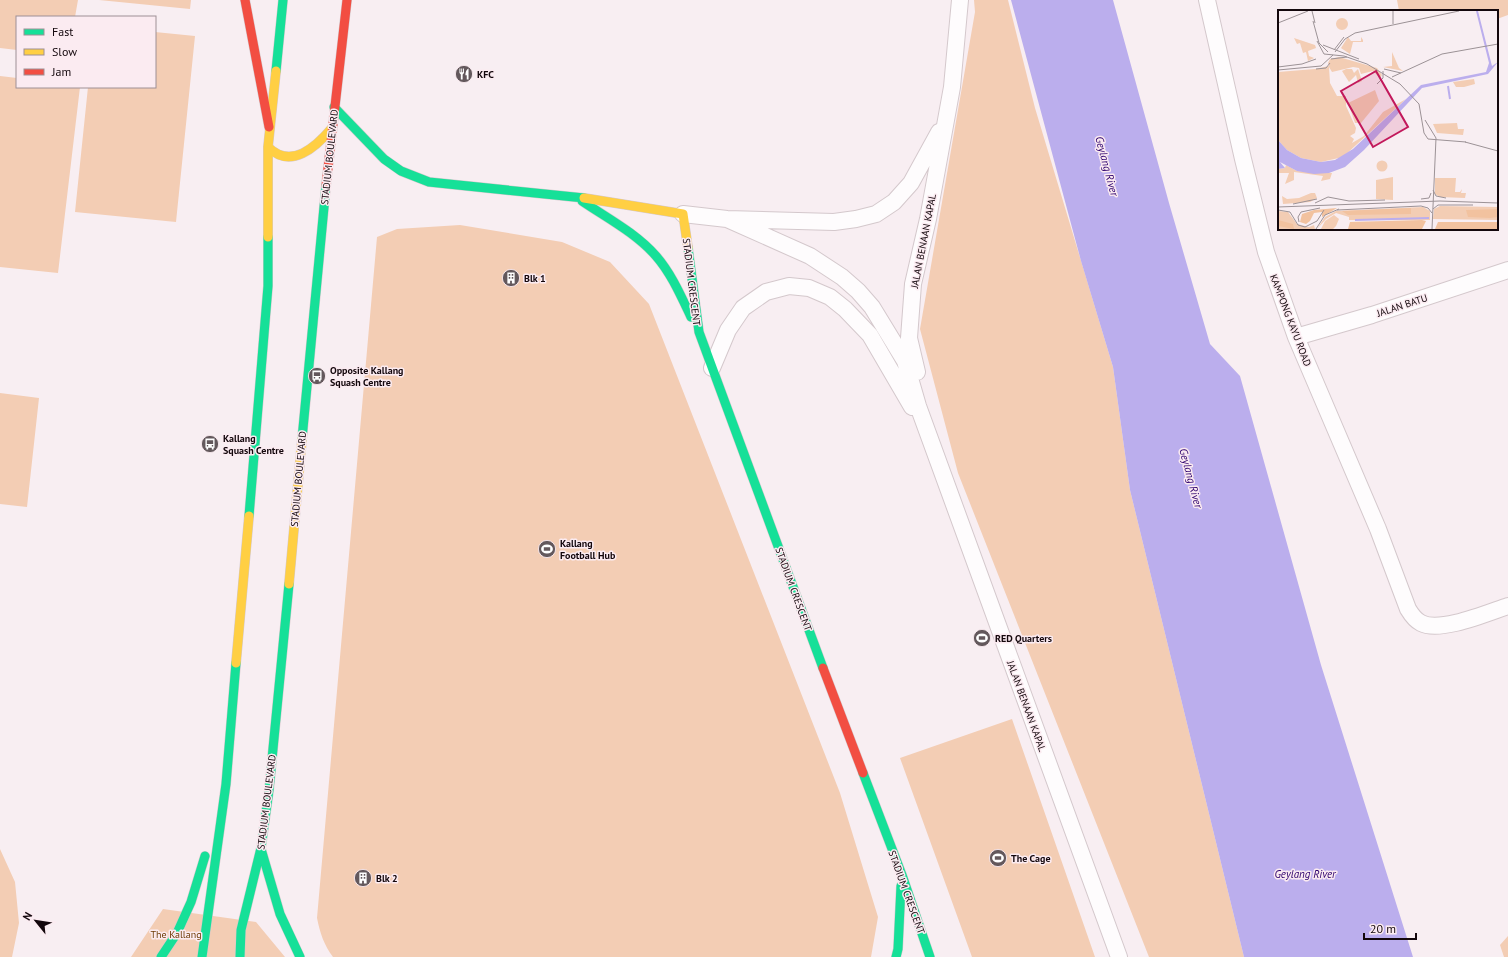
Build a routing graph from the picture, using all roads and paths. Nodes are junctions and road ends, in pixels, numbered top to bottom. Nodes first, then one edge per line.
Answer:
1 (245, 0) edge
2 (283, 0) edge
3 (347, 0) edge
4 (960, 0) edge
5 (1207, 0) edge
6 (291, 7) dead end
7 (280, 26) junction
8 (334, 107) junction
9 (946, 121) junction
10 (269, 127) junction
11 (332, 128) junction
12 (268, 147) junction
13 (576, 197) junction
14 (683, 214) junction
15 (727, 219) junction
16 (1508, 270) edge
17 (698, 332) junction
18 (1296, 338) junction
19 (712, 368) junction
20 (928, 433) junction
21 (1508, 606) edge
22 (226, 784) junction
23 (261, 848) junction
24 (902, 875) junction
25 (161, 957) edge
26 (202, 957) edge
27 (240, 957) edge
28 (300, 957) edge
29 (896, 957) edge
30 (930, 957) edge
31 (1119, 957) edge

1 - 10 street
2 - 7 street
3 - 8 street, STADIUM BOULEVARD
4 - 9 street, JALAN BENAAN KAPAL
5 - 18 street, KAMPONG KAYU ROAD
6 - 7 street
7 - 10 street
8 - 11 street, STADIUM BOULEVARD
8 - 13 street
9 - 15 street, JALAN BENAAN KAPAL
9 - 20 street, JALAN BENAAN KAPAL
10 - 12 street
11 - 12 street
11 - 23 street, STADIUM BOULEVARD
12 - 22 street
13 - 14 street, JALAN BENAAN KAPAL
13 - 17 street
14 - 15 street, JALAN BENAAN KAPAL
14 - 17 street, STADIUM CRESCENT
15 - 20 street, JALAN BENAAN KAPAL
16 - 18 street, JALAN BATU
17 - 19 street, STADIUM CRESCENT
18 - 21 street, KAMPONG KAYU ROAD
19 - 20 street
19 - 24 street, STADIUM CRESCENT
20 - 31 street, JALAN BENAAN KAPAL
22 - 25 street
22 - 26 street
23 - 27 street, STADIUM BOULEVARD
23 - 28 street
24 - 29 street
24 - 30 street, STADIUM CRESCENT

